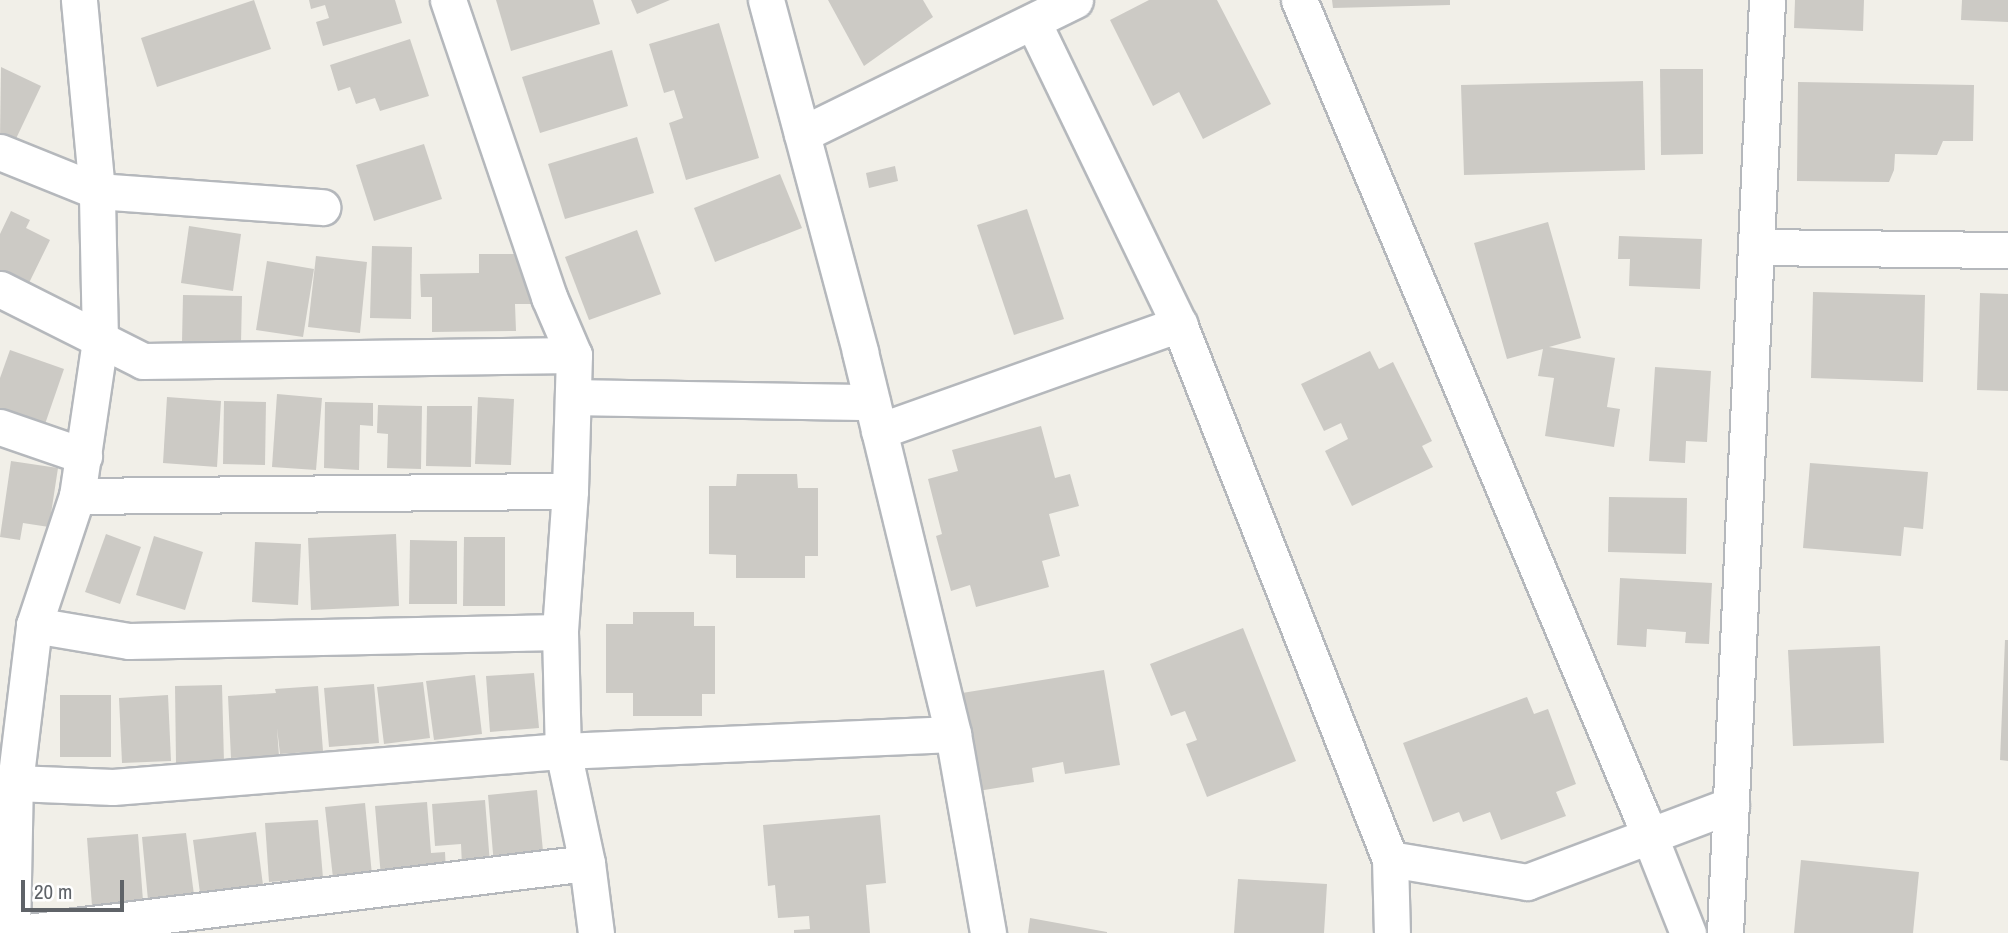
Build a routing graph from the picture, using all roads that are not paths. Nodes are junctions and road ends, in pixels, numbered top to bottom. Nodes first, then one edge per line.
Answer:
1 (79, 0) edge
2 (448, 0) edge
3 (766, 0) edge
4 (1075, 0) edge
5 (1299, 0) edge
6 (1766, 0) edge
7 (1033, 22) junction
8 (802, 134) junction
9 (0, 152) edge
10 (97, 191) junction
11 (323, 207) dead end
12 (1757, 247) junction
13 (2008, 250) edge
14 (0, 289) edge
15 (1179, 324) junction
16 (100, 340) junction
17 (575, 355) junction
18 (573, 397) junction
19 (876, 417) junction
20 (0, 427) edge
21 (84, 456) junction
22 (570, 491) junction
23 (77, 496) junction
24 (34, 625) junction
25 (560, 632) junction
26 (953, 734) junction
27 (563, 751) junction
28 (15, 783) junction
29 (1731, 806) junction
30 (1649, 836) junction
31 (1390, 859) junction
32 (587, 863) junction
33 (12, 933) edge
34 (19, 933) edge
35 (596, 933) edge
36 (988, 933) edge
37 (1392, 933) edge
38 (1688, 933) edge
39 (1725, 933) edge

1 - 10 street
2 - 17 street
3 - 8 street
4 - 7 street
5 - 30 street
6 - 12 street
7 - 8 street
7 - 15 street
8 - 19 street
9 - 10 street
10 - 11 street
10 - 16 street
12 - 13 street
12 - 29 street
14 - 16 street
15 - 19 street
15 - 31 street
16 - 17 street
16 - 21 street
17 - 18 street
18 - 19 street
18 - 22 street
19 - 26 street
20 - 21 street
21 - 23 street
22 - 23 street
22 - 25 street
23 - 24 street
24 - 25 street
24 - 28 street
25 - 27 street
26 - 27 street
26 - 36 street
27 - 28 street
27 - 32 street
28 - 33 street
29 - 30 street
29 - 39 street
30 - 31 street
30 - 38 street
31 - 37 street
32 - 34 street
32 - 35 street

